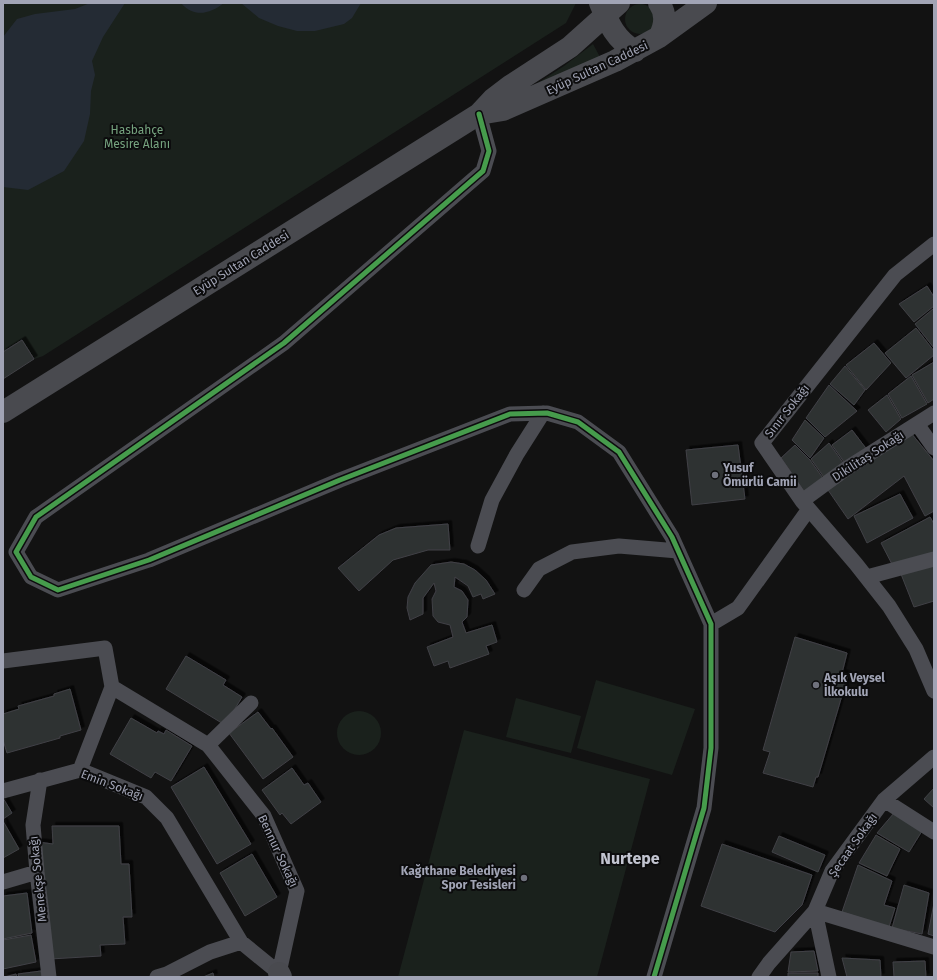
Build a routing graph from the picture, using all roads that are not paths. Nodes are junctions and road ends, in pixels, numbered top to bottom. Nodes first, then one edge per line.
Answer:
1 (659, 3) edge
2 (706, 3) edge
3 (608, 7) edge
4 (659, 37) junction
5 (635, 51) junction
6 (479, 114) junction
7 (934, 244) edge
8 (3, 412) edge
9 (934, 412) edge
10 (543, 413) junction
11 (917, 424) junction
12 (934, 448) edge
13 (806, 505) junction
14 (478, 546) dead end
15 (678, 551) junction
16 (934, 559) edge
17 (867, 577) junction
18 (524, 590) dead end
19 (711, 624) junction
20 (3, 661) edge
21 (112, 688) junction
22 (934, 691) edge
23 (251, 703) dead end
24 (208, 745) junction
25 (934, 757) edge
26 (80, 770) junction
27 (40, 780) junction
28 (3, 791) edge
29 (884, 800) junction
30 (934, 832) edge
31 (37, 872) junction
32 (3, 882) edge
33 (815, 911) junction
34 (241, 942) junction
35 (934, 947) edge
36 (280, 975) edge
37 (164, 976) edge
38 (50, 977) edge
39 (654, 977) edge
40 (759, 977) edge
41 (829, 977) edge

1 - 4 main road
2 - 4 main road, Eyüp Sultan Caddesi
3 - 5 main road
3 - 6 main road, Eyüp Sultan Caddesi
4 - 5 main road, Eyüp Sultan Caddesi
5 - 6 main road, Eyüp Sultan Caddesi
6 - 8 main road, Eyüp Sultan Caddesi
6 - 10 street
7 - 13 street, Sınır Sokağı
9 - 11 street, Dikilitaş Sokağı
10 - 14 street
10 - 15 street
11 - 12 street
11 - 13 street, Dikilitaş Sokağı
13 - 17 street, Sınır Sokağı
13 - 19 street, Dikilitaş Sokağı
15 - 18 street
15 - 19 street
16 - 17 street
17 - 22 street, Sınır Sokağı
19 - 39 street
20 - 21 street
21 - 24 street, Bennur Sokağı
21 - 26 street
23 - 24 street
24 - 36 street, Bennur Sokağı
25 - 29 street, Şecaat Sokağı
26 - 27 street, Emin Sokağı
26 - 34 street, Emin Sokağı
27 - 28 street, Emin Sokağı
27 - 31 street, Menekşe Sokağı
29 - 30 street
29 - 33 street, Şecaat Sokağı
31 - 32 street
31 - 38 street, Menekşe Sokağı
33 - 35 street
33 - 40 street, Şecaat Sokağı
33 - 41 street
34 - 36 street, Emin Sokağı
34 - 37 street

